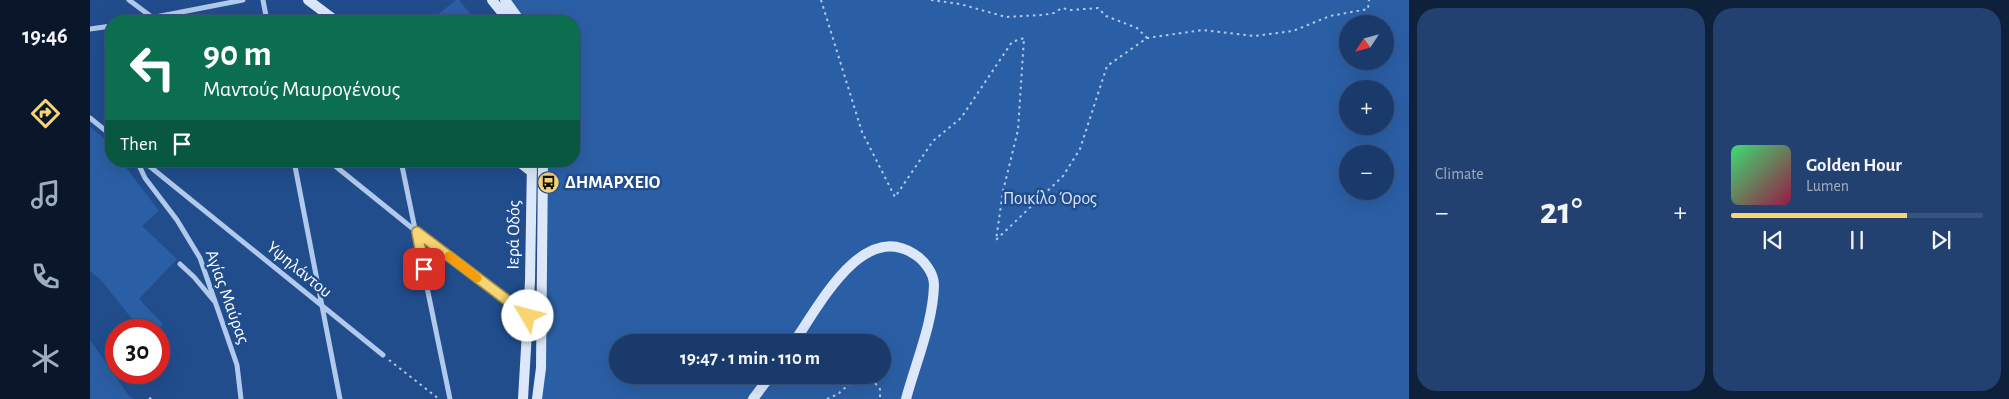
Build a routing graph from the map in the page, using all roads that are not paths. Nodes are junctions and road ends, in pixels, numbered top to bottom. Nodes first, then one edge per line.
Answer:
1 (129, 0) edge
2 (242, 0) edge
3 (263, 0) edge
4 (308, 0) edge
5 (492, 0) edge
6 (505, 0) edge
7 (148, 15) edge
8 (177, 15) edge
9 (266, 15) edge
10 (328, 15) edge
11 (504, 15) edge
12 (516, 15) edge
13 (105, 27) edge
14 (90, 29) edge
15 (90, 118) edge
16 (105, 130) edge
17 (139, 167) edge
18 (150, 167) edge
19 (295, 167) edge
20 (336, 167) edge
21 (403, 167) edge
22 (532, 167) edge
23 (543, 167) edge
24 (417, 232) junction
25 (180, 264) dead end
26 (217, 304) junction
27 (322, 305) junction
28 (528, 316) junction
29 (800, 334) edge
30 (383, 355) road end
31 (764, 384) edge
32 (241, 399) edge
33 (340, 399) edge
34 (450, 399) edge
35 (523, 399) edge
36 (538, 399) edge
37 (753, 399) edge
38 (906, 399) edge

1 - 7 street
2 - 8 street
3 - 9 street
4 - 10 main road
5 - 11 main road
6 - 12 main road
13 - 14 street
15 - 16 street
17 - 26 street, Αγίας Μαύρας
18 - 27 street, Υψηλάντου
19 - 27 street
20 - 24 street
21 - 24 street
22 - 28 main road, Ιερά Οδός
23 - 36 main road, Ιερά Οδός
24 - 28 street
24 - 34 street
25 - 26 street
26 - 32 street, Αγίας Μαύρας
27 - 30 street, Υψηλάντου
27 - 33 street
28 - 35 main road, Ιερά Οδός
29 - 38 main road
31 - 37 main road

